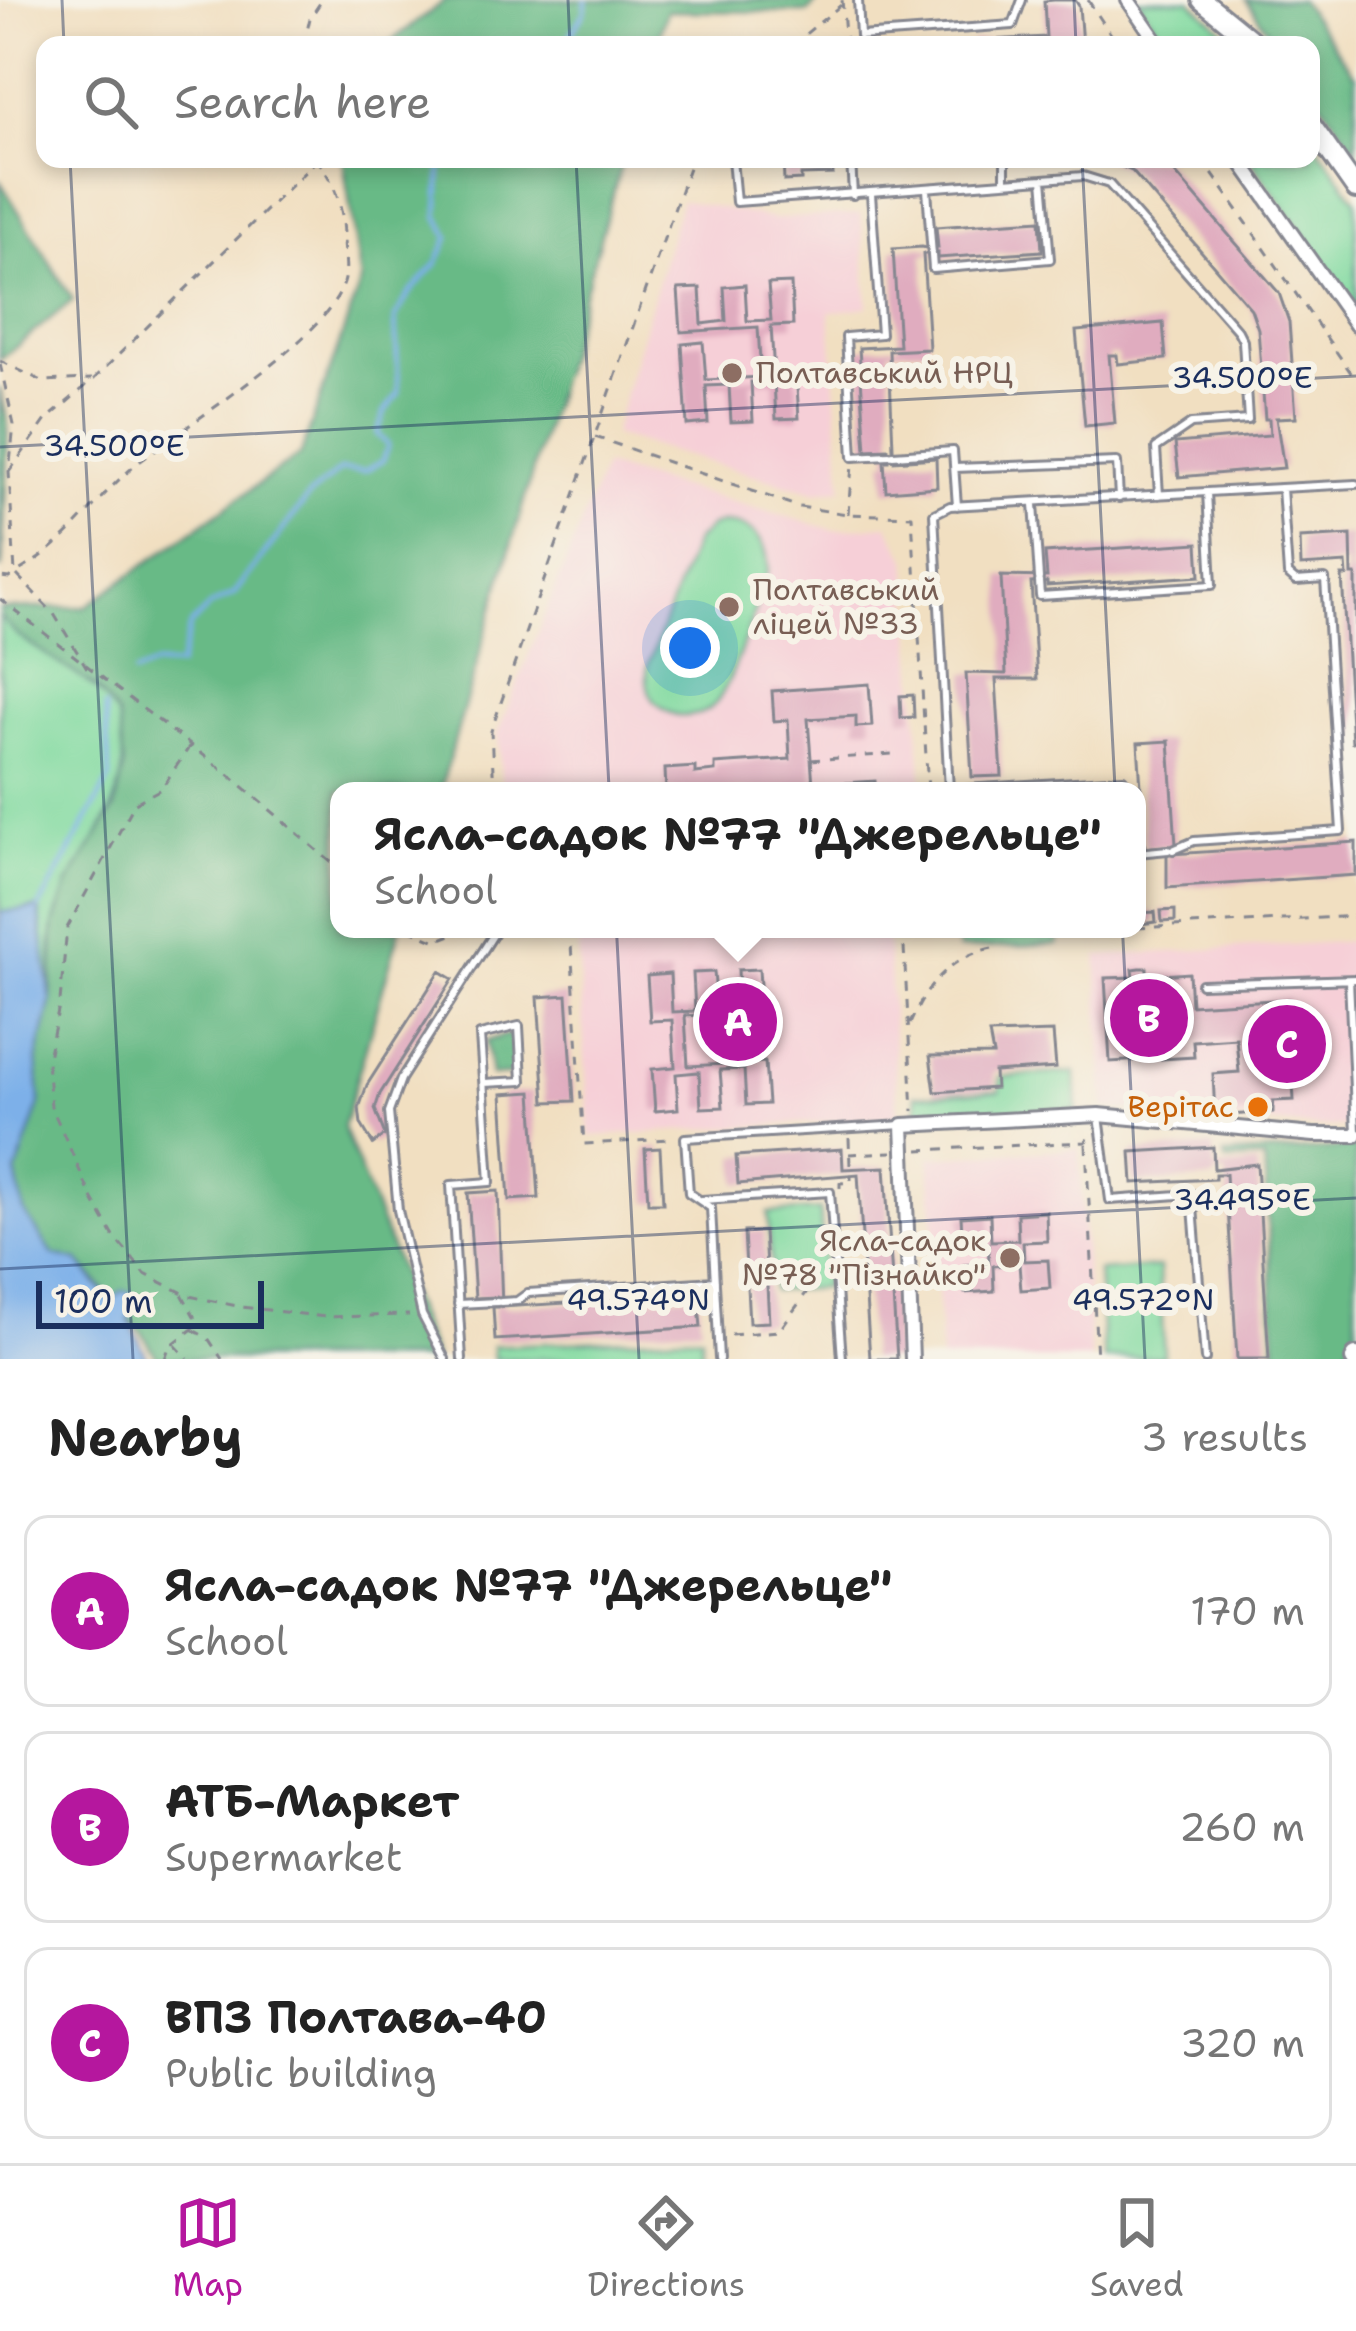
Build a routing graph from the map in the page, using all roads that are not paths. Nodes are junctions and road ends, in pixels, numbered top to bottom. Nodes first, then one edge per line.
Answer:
1 (857, 0) edge
2 (1022, 0) edge
3 (1128, 0) edge
4 (1202, 0) edge
5 (1221, 0) edge
6 (1154, 36) edge
7 (1245, 36) edge
8 (1248, 36) edge
9 (1320, 138) edge
10 (733, 168) edge
11 (851, 168) edge
12 (1005, 168) edge
13 (1246, 168) edge
14 (1043, 178) junction
15 (1005, 182) junction
16 (1356, 189) edge
17 (927, 190) junction
18 (871, 194) junction
19 (853, 195) junction
20 (1356, 325) edge
21 (955, 468) junction
22 (1356, 484) edge
23 (1282, 488) junction
24 (1207, 492) junction
25 (1159, 495) junction
26 (1119, 498) junction
27 (1034, 504) junction
28 (957, 506) junction
29 (950, 782) edge
30 (1077, 782) edge
31 (1124, 782) edge
32 (1146, 852) edge
33 (491, 938) edge
34 (1353, 979) edge
35 (1201, 984) dead end
36 (484, 1083) junction
37 (1100, 1115) junction
38 (908, 1125) junction
39 (1356, 1135) edge
40 (699, 1200) junction
41 (715, 1281) junction
42 (458, 1304) junction
43 (445, 1359) edge
44 (462, 1359) edge
45 (719, 1359) edge
46 (842, 1359) edge
47 (912, 1359) edge
48 (1205, 1359) edge

1 - 2 lane
3 - 6 street
4 - 7 main road
5 - 8 main road
9 - 16 main road
10 - 19 lane
11 - 19 lane
12 - 15 lane
13 - 20 street
14 - 15 lane
14 - 17 lane
14 - 25 lane
15 - 17 lane
17 - 18 lane
18 - 19 lane
18 - 21 lane
21 - 26 lane
21 - 28 lane
22 - 23 lane
23 - 24 lane
23 - 32 lane
24 - 25 lane
24 - 27 lane
25 - 26 lane
26 - 27 lane
27 - 28 lane
28 - 29 lane
30 - 31 lane
33 - 43 lane
34 - 35 lane
34 - 39 lane
36 - 36 lane
36 - 42 lane
37 - 38 street
37 - 39 street
37 - 48 lane
38 - 40 lane
38 - 47 street
40 - 41 lane
40 - 46 lane
41 - 42 lane
41 - 45 lane
42 - 44 lane

